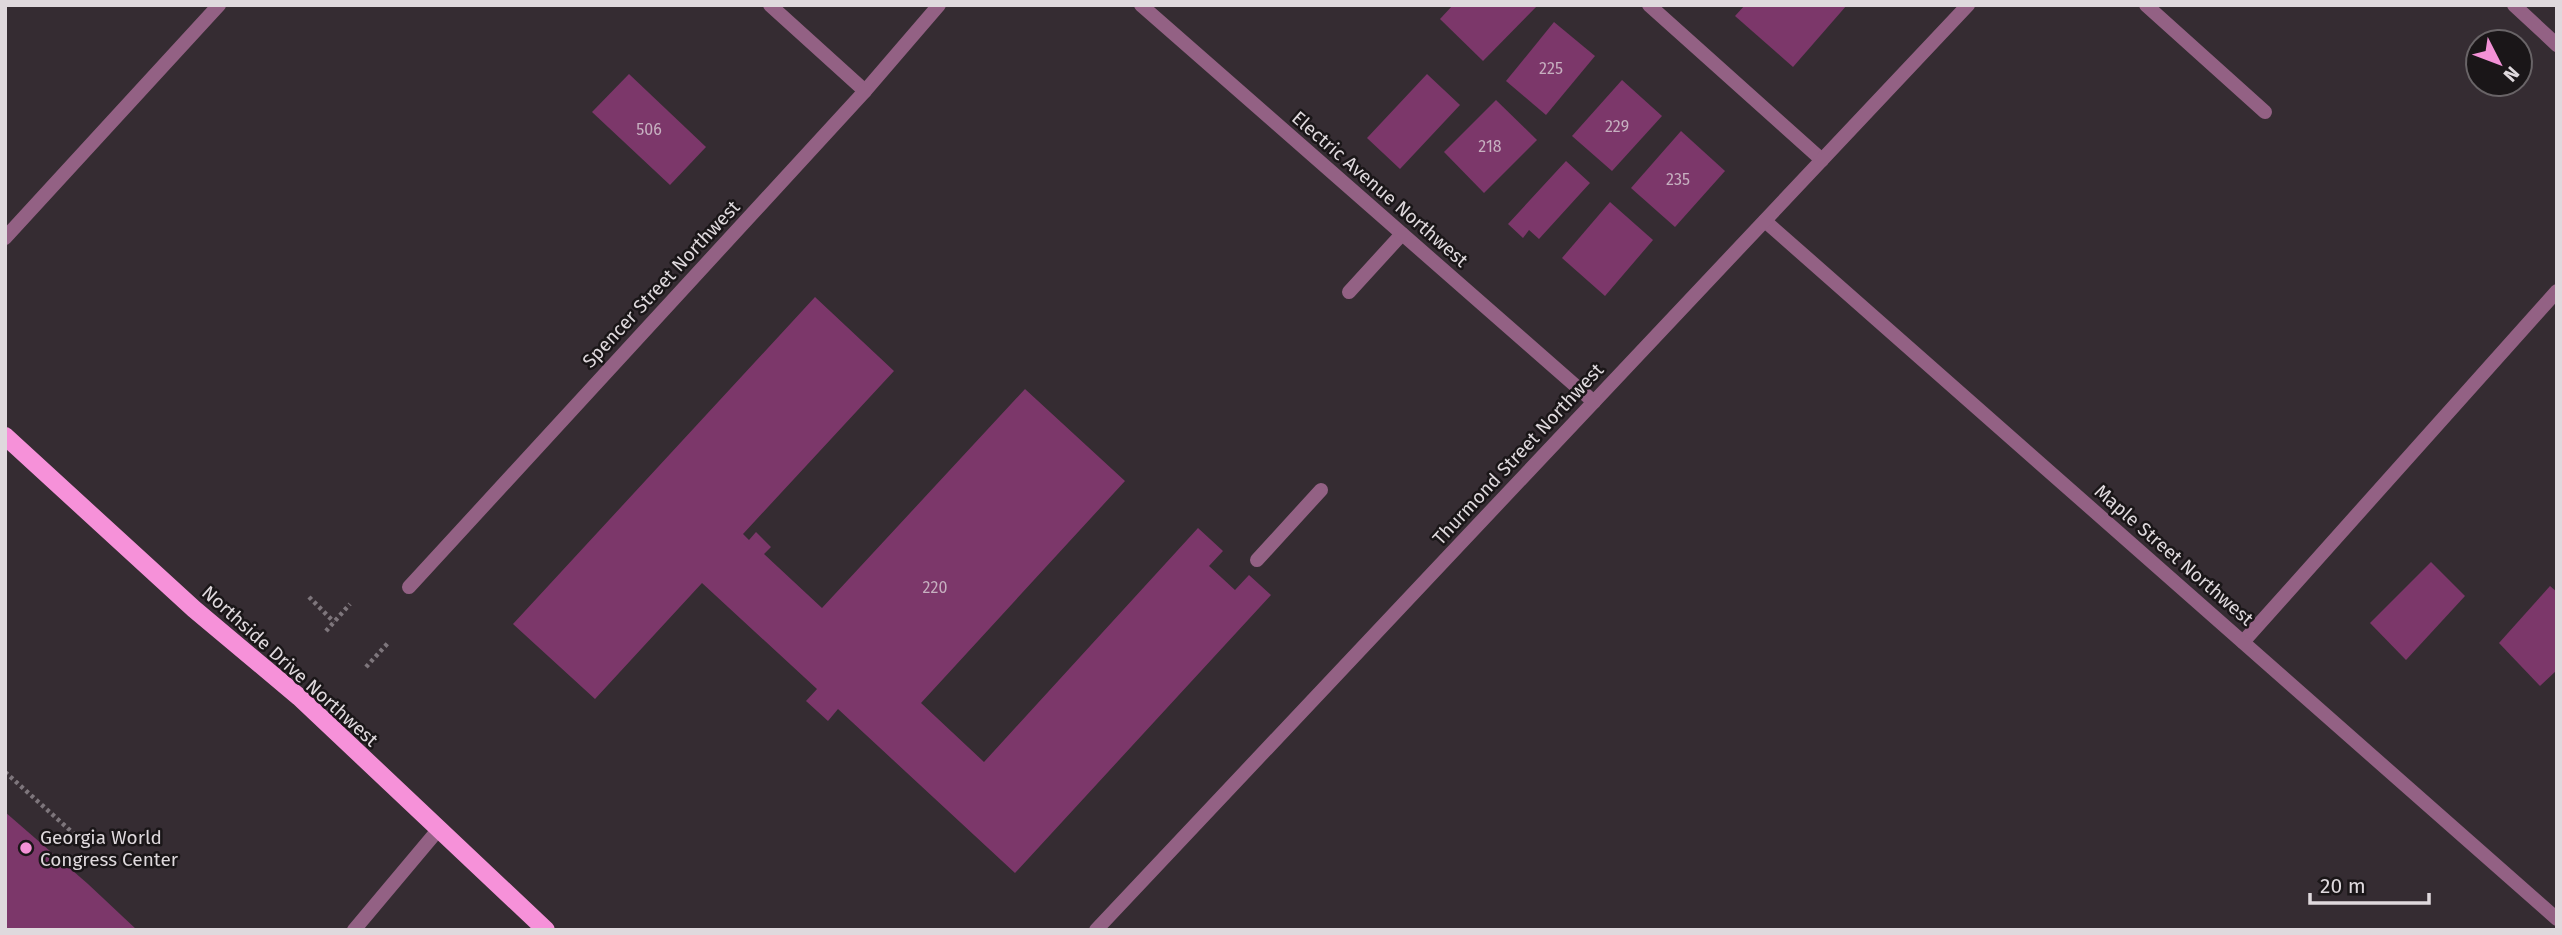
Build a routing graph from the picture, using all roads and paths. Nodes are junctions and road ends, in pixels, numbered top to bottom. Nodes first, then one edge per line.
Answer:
1 (219, 5) edge
2 (770, 5) edge
3 (939, 5) edge
4 (1141, 5) edge
5 (1649, 5) edge
6 (1968, 5) edge
7 (2146, 5) edge
8 (2514, 5) edge
9 (2557, 45) edge
10 (865, 91) junction
11 (2265, 112) dead end
12 (1822, 160) junction
13 (1765, 221) junction
14 (1402, 234) junction
15 (5, 238) edge
16 (2557, 291) edge
17 (1349, 292) dead end
18 (1594, 402) junction
19 (5, 436) edge
20 (1321, 490) dead end
21 (1256, 560) dead end
22 (409, 587) dead end
23 (309, 597) dead end
24 (350, 604) dead end
25 (334, 622) junction
26 (326, 631) dead end
27 (2243, 642) junction
28 (388, 643) dead end
29 (366, 667) dead end
30 (5, 772) edge
31 (438, 830) junction
32 (82, 841) dead end
33 (2555, 915) edge
34 (354, 930) edge
35 (545, 930) edge
36 (1096, 930) edge

1 - 15 street
2 - 10 street
3 - 10 street, Spencer Street Northwest
4 - 14 street, Electric Avenue Northwest
5 - 12 street
6 - 12 street, Thurmond Street Northwest
7 - 11 street
8 - 9 street
10 - 22 street, Spencer Street Northwest
12 - 13 street, Thurmond Street Northwest
13 - 18 street, Thurmond Street Northwest
13 - 27 street, Maple Street Northwest
14 - 17 street
14 - 18 street, Electric Avenue Northwest
16 - 27 street
18 - 36 street, Thurmond Street Northwest
19 - 31 main road, Northside Drive Northwest
20 - 21 street
23 - 25 path
24 - 25 path
25 - 26 path
27 - 33 street, Maple Street Northwest
28 - 29 path
30 - 32 path
31 - 34 street
31 - 35 main road, Northside Drive Northwest

